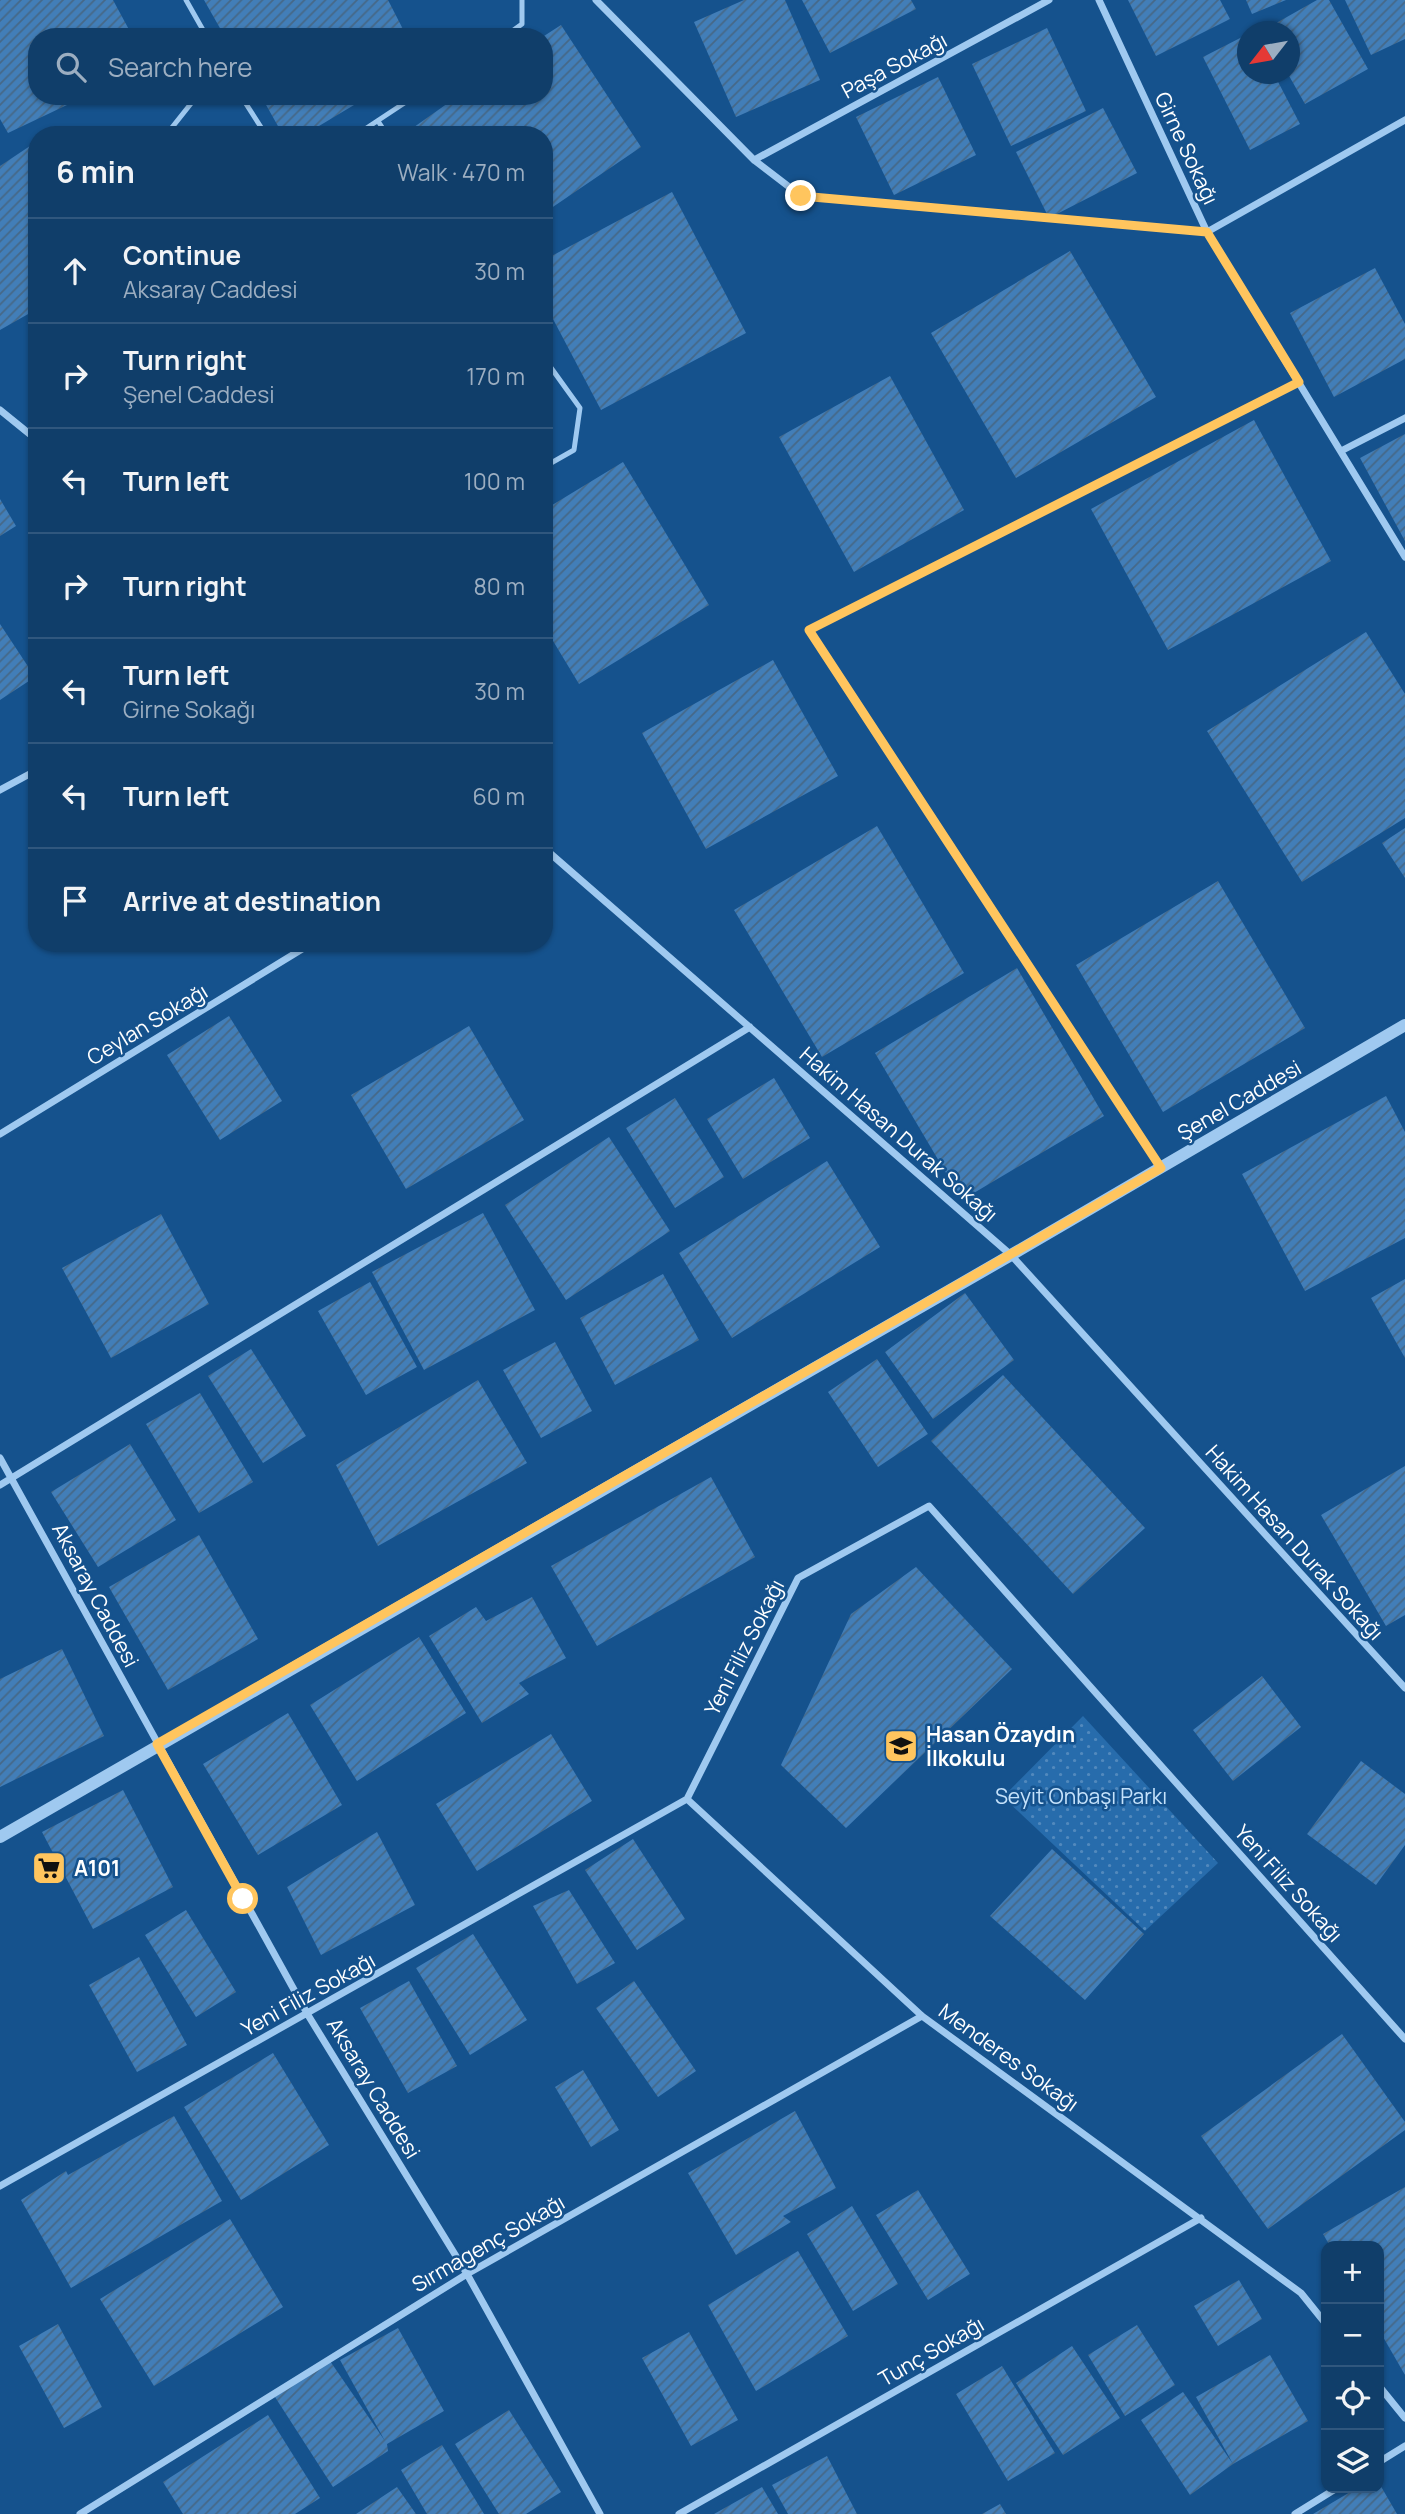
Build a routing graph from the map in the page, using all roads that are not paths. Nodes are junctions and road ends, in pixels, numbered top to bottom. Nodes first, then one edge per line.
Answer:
1 (186, 0) edge
2 (522, 0) edge
3 (596, 0) edge
4 (1049, 0) edge
5 (1099, 0) edge
6 (202, 28) edge
7 (516, 28) edge
8 (190, 105) edge
9 (248, 105) edge
10 (402, 105) edge
11 (1405, 120) edge
12 (378, 121) junction
13 (173, 126) edge
14 (260, 126) edge
15 (370, 126) edge
16 (381, 126) edge
17 (754, 160) junction
18 (1207, 232) junction
19 (553, 370) edge
20 (1299, 382) junction
21 (0, 410) edge
22 (1405, 418) edge
23 (28, 433) edge
24 (1341, 451) junction
25 (553, 462) edge
26 (1405, 556) edge
27 (28, 775) edge
28 (0, 790) edge
29 (553, 856) edge
30 (297, 952) edge
31 (1405, 1025) edge
32 (750, 1027) junction
33 (0, 1134) edge
34 (1161, 1168) junction
35 (1011, 1255) junction
36 (0, 1458) edge
37 (13, 1478) junction
38 (0, 1485) edge
39 (1405, 1688) edge
40 (157, 1744) junction
41 (687, 1798) junction
42 (0, 1837) edge
43 (308, 2015) junction
44 (922, 2016) junction
45 (1405, 2039) edge
46 (0, 2186) edge
47 (1201, 2218) junction
48 (467, 2274) junction
49 (1321, 2318) edge
50 (1384, 2392) edge
51 (1405, 2418) edge
52 (1405, 2446) edge
53 (1384, 2459) edge
54 (1329, 2493) edge
55 (80, 2514) edge
56 (600, 2514) edge
57 (679, 2514) edge
58 (1295, 2514) edge

1 - 6 lane
2 - 7 lane
3 - 17 street
4 - 17 street, Paşa Sokağı
5 - 18 street, Girne Sokağı
8 - 13 lane
9 - 14 lane
10 - 12 lane
11 - 18 street
12 - 15 lane
12 - 16 lane
17 - 18 street
18 - 20 street, Girne Sokağı
19 - 25 lane
20 - 24 street, Girne Sokağı
20 - 34 street
21 - 23 street
22 - 24 street
24 - 26 street, Girne Sokağı
27 - 28 street
29 - 32 street, Hakim Hasan Durak Sokağı
30 - 33 street, Ceylan Sokağı
31 - 34 street, Şenel Caddesi
32 - 35 street, Hakim Hasan Durak Sokağı
32 - 37 street
34 - 35 street, Şenel Caddesi
35 - 39 street, Hakim Hasan Durak Sokağı
35 - 40 street, Şenel Caddesi
36 - 37 street, Aksaray Caddesi
37 - 38 street
37 - 40 street, Aksaray Caddesi
40 - 42 street, Şenel Caddesi
40 - 43 street, Aksaray Caddesi
41 - 43 street, Yeni Filiz Sokağı
41 - 44 street, Menderes Sokağı
41 - 45 street, Yeni Filiz Sokağı
43 - 46 street, Yeni Filiz Sokağı
43 - 48 street, Aksaray Caddesi
44 - 47 street, Menderes Sokağı
44 - 48 street, Sırmagenç Sokağı
47 - 49 street, Menderes Sokağı
47 - 57 street, Tunç Sokağı
48 - 55 street, Sırmagenç Sokağı
48 - 56 street, Aksaray Caddesi
50 - 51 street
52 - 53 street
54 - 58 street

